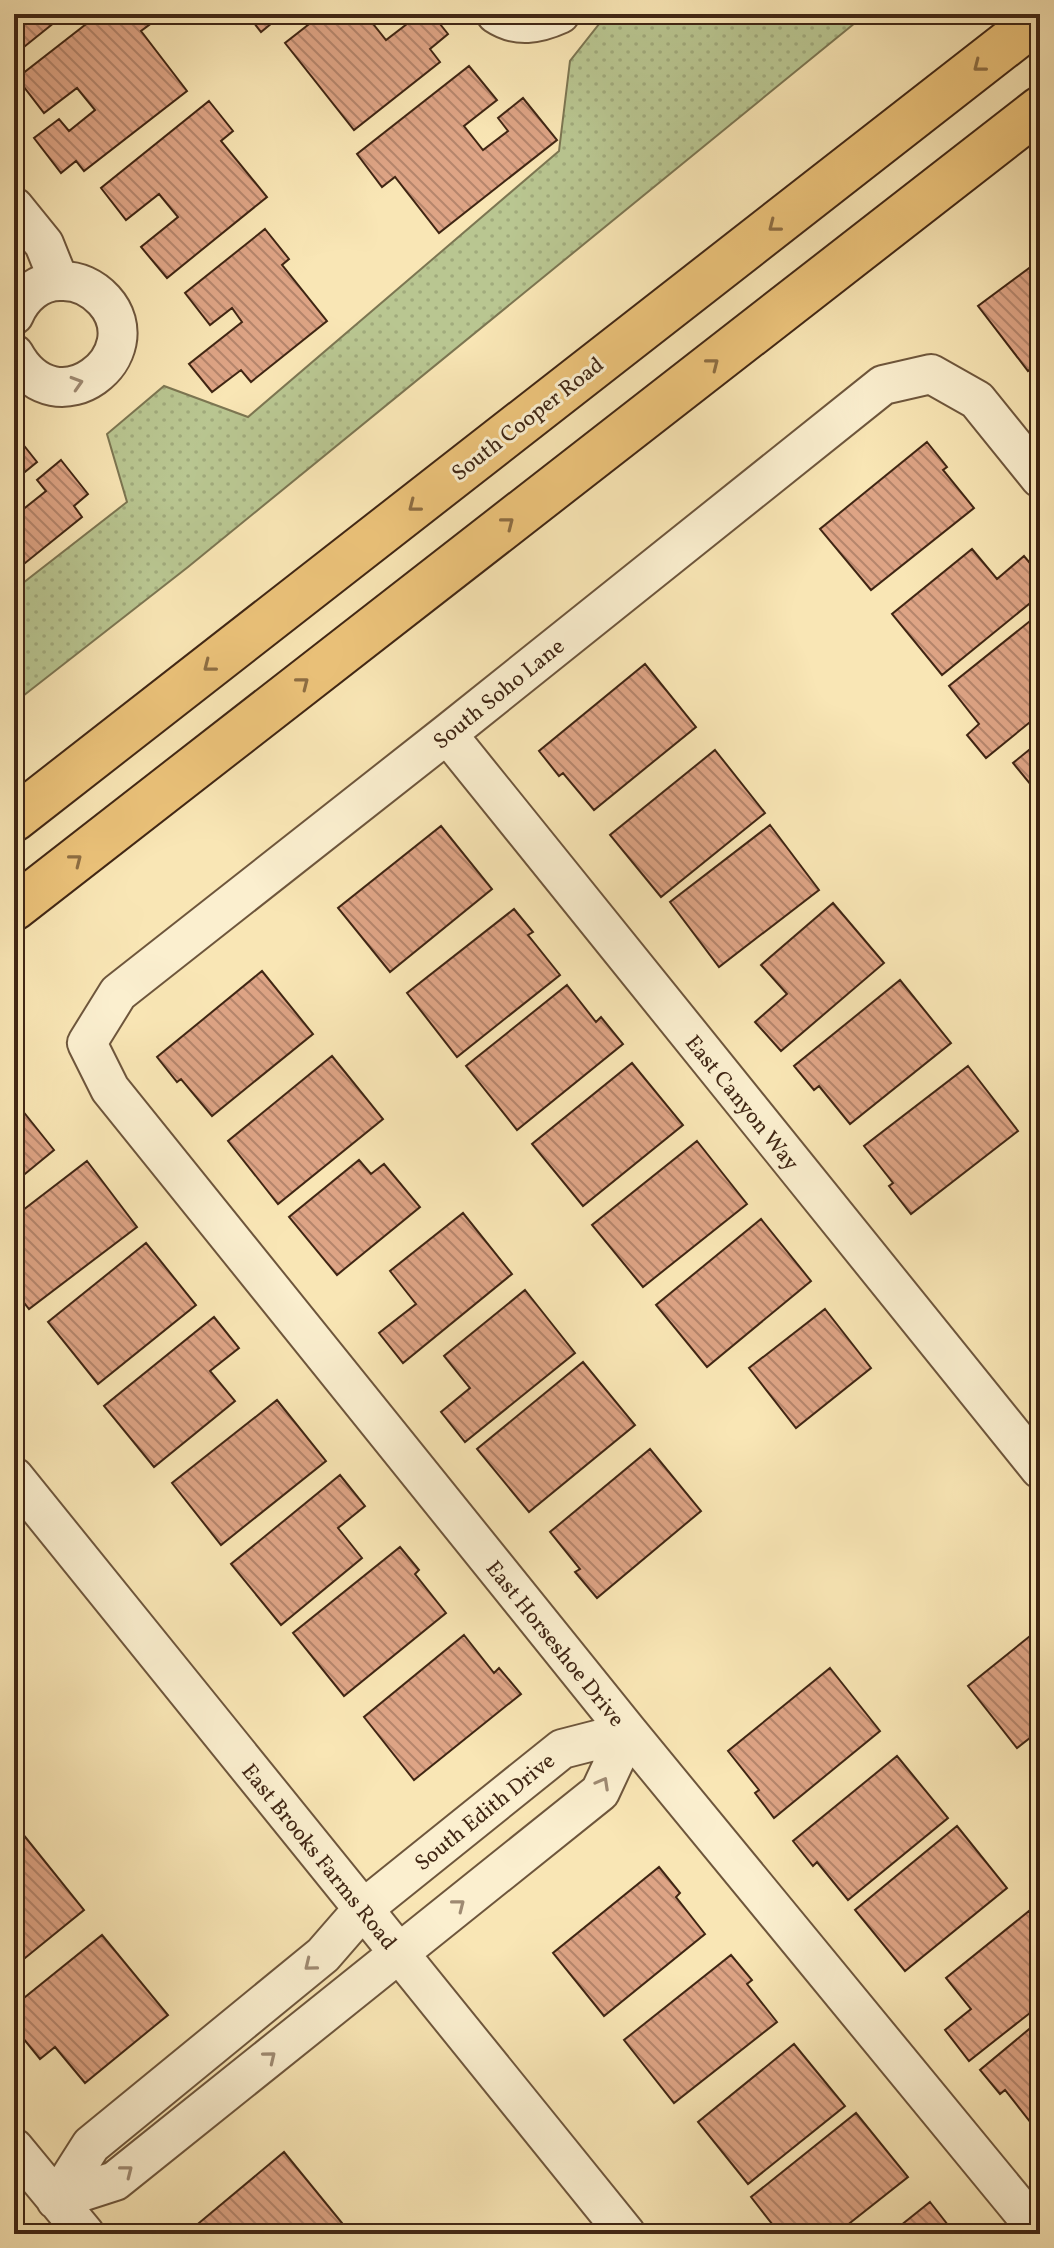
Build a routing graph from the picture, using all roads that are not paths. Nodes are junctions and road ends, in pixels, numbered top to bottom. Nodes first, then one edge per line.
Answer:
1 (496, 14) edge
2 (560, 14) edge
3 (1040, 18) edge
4 (1040, 109) edge
5 (14, 207) edge
6 (59, 281) junction
7 (14, 315) edge
8 (14, 354) edge
9 (1040, 478) edge
10 (447, 734) junction
11 (14, 819) edge
12 (14, 908) edge
13 (87, 1043) joint
14 (1040, 1469) edge
15 (14, 1477) edge
16 (628, 1732) junction
17 (506, 1794) junction
18 (543, 1839) junction
19 (363, 1909) junction
20 (398, 1953) junction
21 (201, 2053) junction
22 (230, 2089) junction
23 (14, 2148) edge
24 (56, 2200) junction
25 (1040, 2233) edge
26 (85, 2234) edge
27 (626, 2234) edge

1 - 2 street
3 -> 11 main road, South Cooper Road
12 -> 4 main road
5 - 6 street
6 - 7 street
8 -> 6 street
9 - 10 street, South Soho Lane
10 - 13 street, South Soho Lane
10 - 14 street, East Canyon Way
13 - 16 street, East Horseshoe Drive
15 - 19 street, East Brooks Farms Road
16 - 17 street, South Edith Drive
18 -> 16 street
16 - 25 street, East Horseshoe Drive
17 - 18 street
17 - 19 street, South Edith Drive
20 -> 18 street
19 - 20 street, East Brooks Farms Road
19 -> 21 street, South Edith Drive
22 -> 20 street
20 - 27 street, East Brooks Farms Road
21 - 22 street
21 - 24 street, South Edith Drive
24 -> 22 street
23 - 24 street
24 - 26 street

